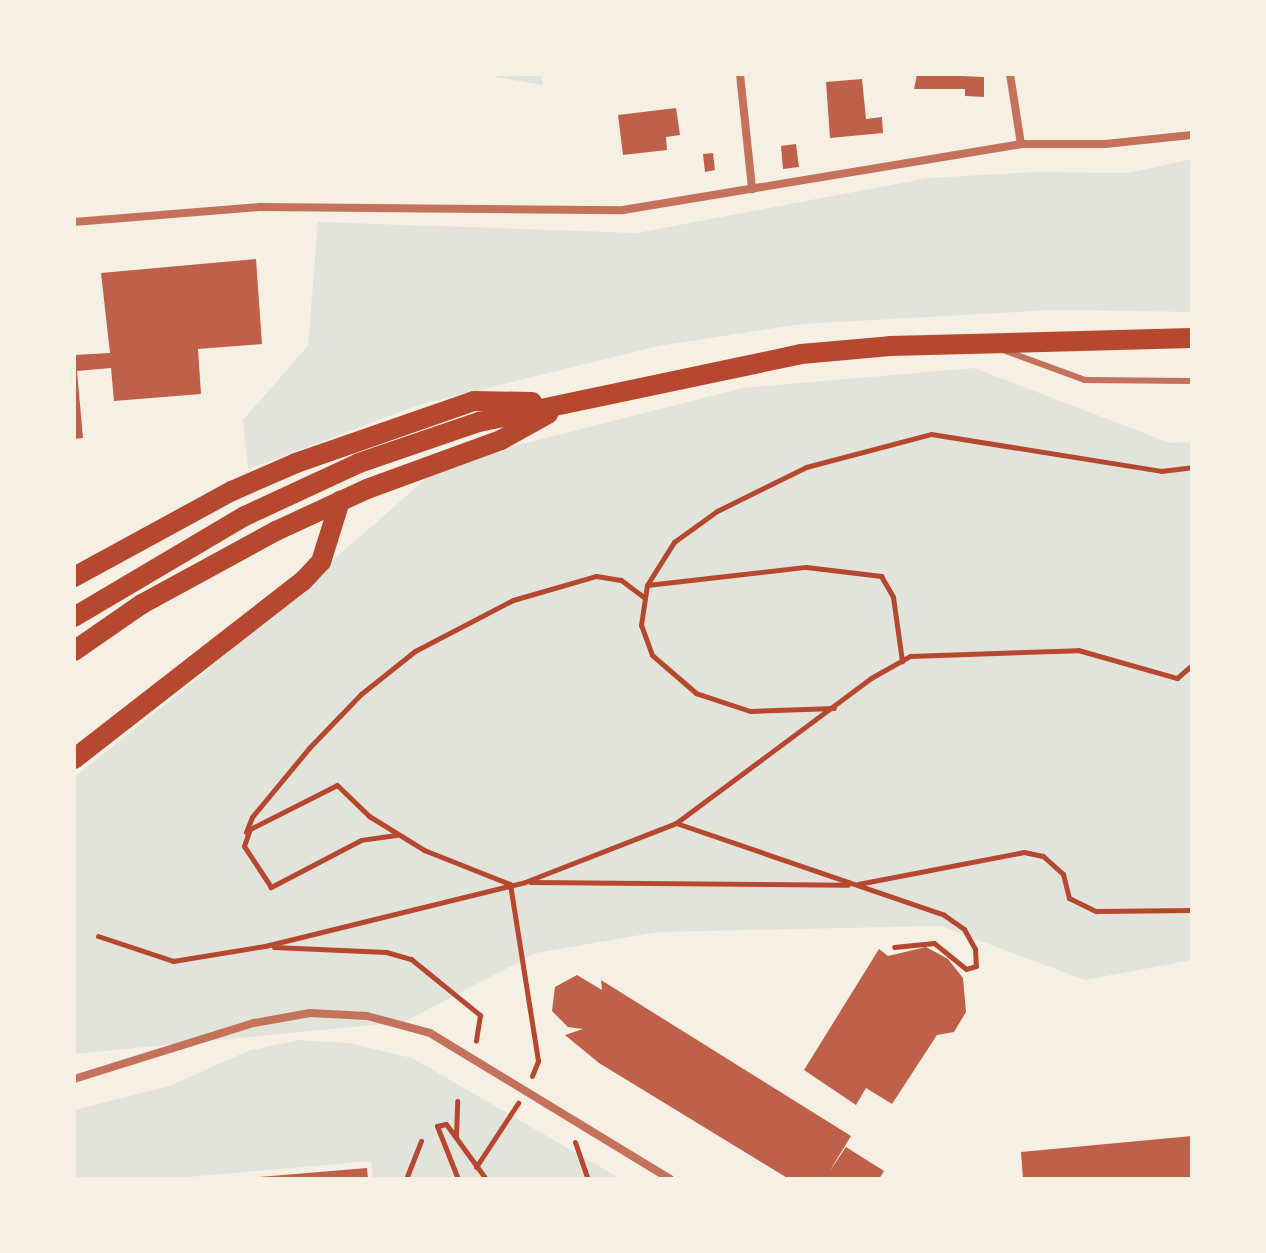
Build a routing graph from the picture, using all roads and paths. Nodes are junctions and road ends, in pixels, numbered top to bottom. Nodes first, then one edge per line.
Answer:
1 (740, 74) edge
2 (1010, 74) edge
3 (1192, 135) edge
4 (1021, 144) junction
5 (752, 189) junction
6 (74, 222) edge
7 (1192, 338) edge
8 (985, 342) junction
9 (1192, 381) edge
10 (568, 403) junction
11 (1192, 467) edge
12 (340, 501) junction
13 (74, 577) edge
14 (647, 585) junction
15 (645, 598) junction
16 (74, 617) edge
17 (74, 651) edge
18 (902, 661) junction
19 (1192, 665) edge
20 (834, 708) junction
21 (74, 759) edge
22 (676, 823) junction
23 (396, 835) junction
24 (244, 836) junction
25 (525, 882) junction
26 (510, 884) junction
27 (853, 885) junction
28 (1192, 910) edge
29 (98, 936) dead end
30 (265, 946) junction
31 (894, 947) dead end
32 (473, 1060) junction
33 (74, 1079) edge
34 (525, 1092) junction
35 (457, 1101) dead end
36 (564, 1116) junction
37 (456, 1136) junction
38 (421, 1141) dead end
39 (476, 1167) junction
40 (406, 1179) edge
41 (458, 1179) edge
42 (486, 1179) edge
43 (588, 1179) edge
44 (670, 1179) edge

1 - 5 street
2 - 4 street
3 - 4 street
4 - 5 street
5 - 6 street
7 - 8 main road
8 - 9 lane
8 - 10 main road
10 - 12 main road
10 - 13 main road
10 - 16 main road
11 - 14 path
12 - 17 main road
12 - 21 main road
14 - 15 path
14 - 18 path
15 - 20 path
15 - 24 path
18 - 19 path
18 - 20 path
20 - 22 path
22 - 25 path
22 - 27 path
23 - 24 path
23 - 24 path
23 - 26 path
25 - 26 path
25 - 27 path
26 - 30 path
26 - 34 path
27 - 28 path
27 - 31 path
29 - 30 path
30 - 32 path
32 - 33 street
32 - 34 street
34 - 36 street
34 - 39 path
35 - 37 path
36 - 43 path
36 - 44 street
37 - 39 path
37 - 41 path
38 - 40 path
39 - 42 path

